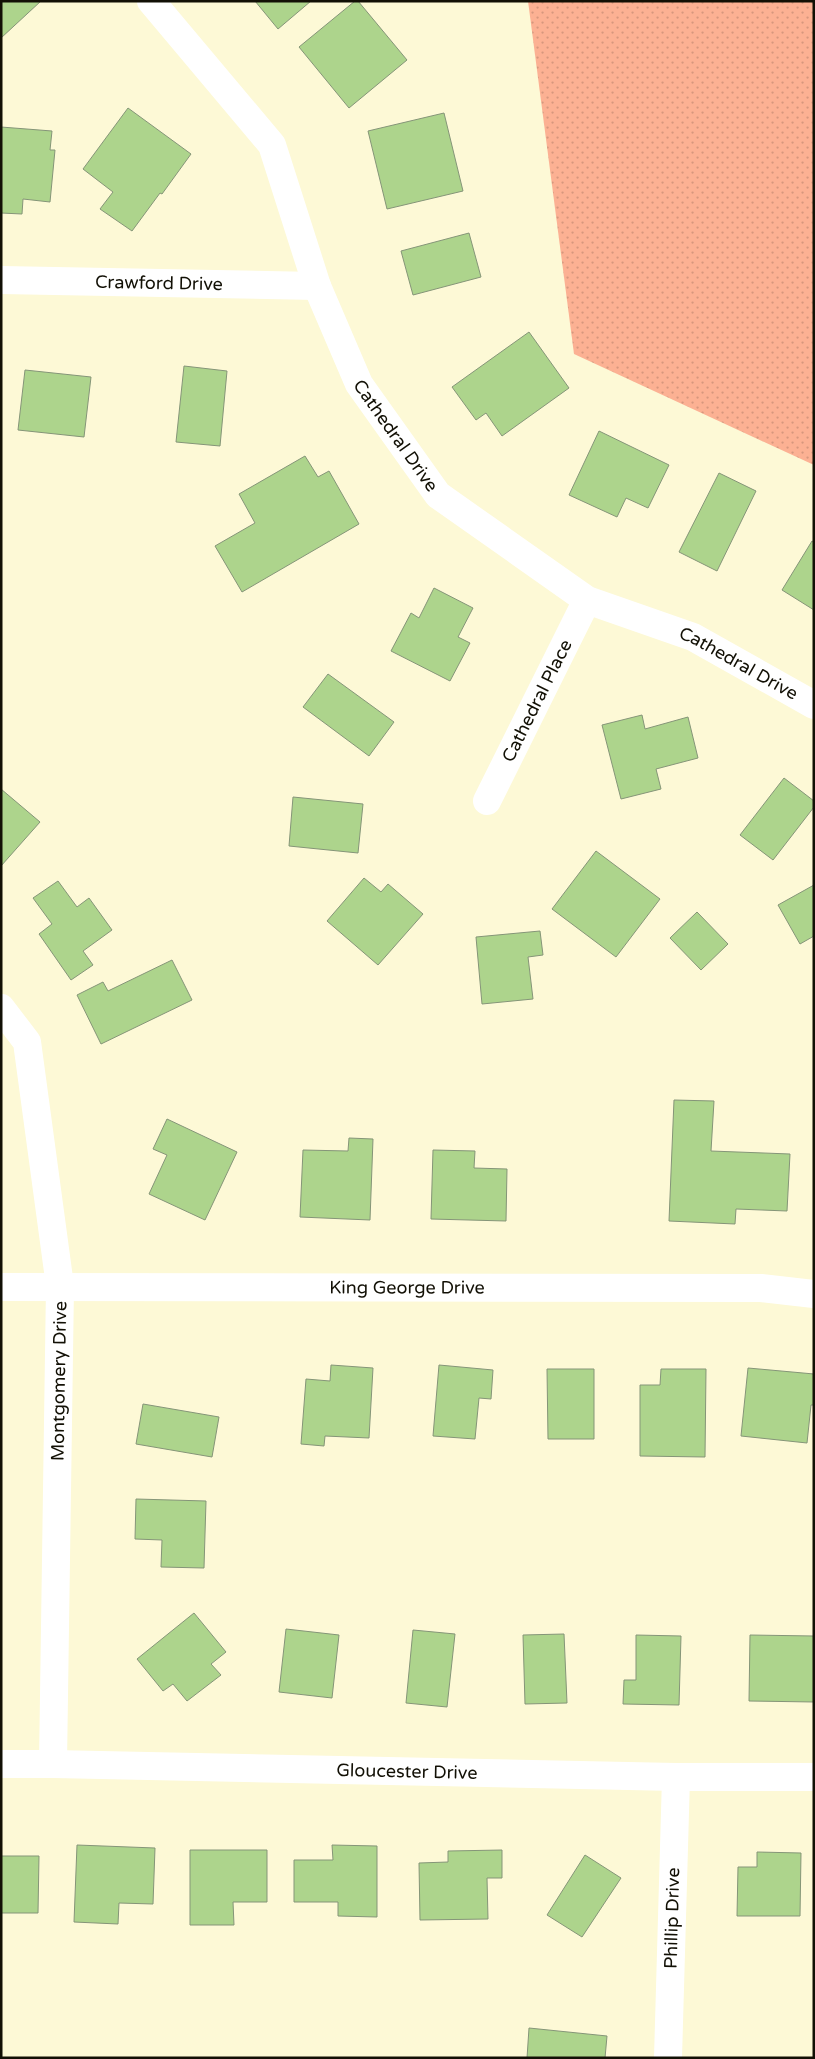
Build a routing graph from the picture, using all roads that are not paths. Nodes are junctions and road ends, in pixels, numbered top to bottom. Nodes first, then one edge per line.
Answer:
1 (151, 1) edge
2 (1, 280) edge
3 (317, 286) junction
4 (587, 600) junction
5 (814, 704) edge
6 (486, 801) dead end
7 (1, 1008) edge
8 (60, 1286) junction
9 (1, 1287) edge
10 (814, 1294) edge
11 (1, 1764) edge
12 (53, 1764) junction
13 (676, 1777) junction
14 (814, 1777) edge
15 (668, 2058) edge

1 - 3 street, Cathedral Drive
2 - 3 street, Crawford Drive
3 - 4 street, Cathedral Drive
4 - 5 street, Cathedral Drive
4 - 6 street, Cathedral Place
7 - 8 street, Montgomery Drive
8 - 9 street, King George Drive
8 - 10 street, King George Drive
8 - 12 street, Montgomery Drive
11 - 12 street, Gloucester Drive
12 - 13 street, Gloucester Drive
13 - 14 street, Gloucester Drive
13 - 15 street, Phillip Drive

